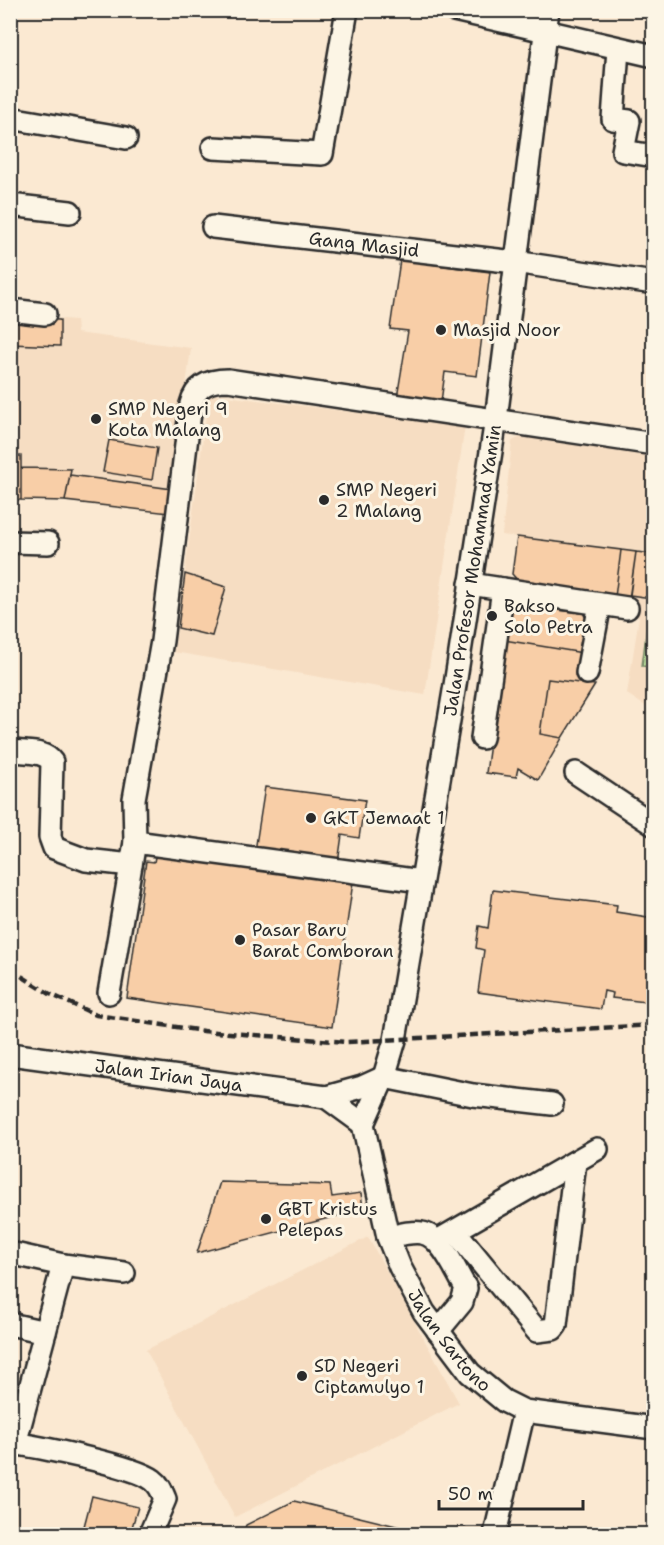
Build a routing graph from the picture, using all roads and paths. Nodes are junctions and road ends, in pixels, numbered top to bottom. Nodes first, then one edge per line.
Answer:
1 (347, 10) edge
2 (454, 10) edge
3 (546, 21) edge
4 (618, 49) junction
5 (654, 56) edge
6 (10, 118) edge
7 (126, 138) dead end
8 (213, 148) dead end
9 (654, 156) edge
10 (10, 205) edge
11 (70, 212) dead end
12 (213, 227) dead end
13 (515, 262) junction
14 (654, 283) edge
15 (10, 310) edge
16 (45, 314) dead end
17 (496, 419) junction
18 (654, 444) edge
19 (10, 542) edge
20 (48, 543) dead end
21 (470, 584) junction
22 (503, 589) junction
23 (600, 604) junction
24 (627, 608) dead end
25 (587, 673) dead end
26 (482, 738) dead end
27 (10, 750) edge
28 (576, 773) dead end
29 (654, 825) edge
30 (135, 842) junction
31 (131, 865) junction
32 (421, 880) junction
33 (109, 993) dead end
34 (10, 1054) edge
35 (384, 1077) junction
36 (326, 1097) junction
37 (552, 1104) dead end
38 (363, 1124) junction
39 (597, 1149) dead end
40 (575, 1162) junction
41 (446, 1236) junction
42 (388, 1237) junction
43 (10, 1253) edge
44 (63, 1265) junction
45 (124, 1274) dead end
46 (10, 1324) edge
47 (438, 1331) junction
48 (45, 1332) junction
49 (524, 1411) junction
50 (654, 1428) edge
51 (13, 1443) edge
52 (150, 1534) edge
53 (495, 1534) edge

1 - 8 street
2 - 3 street
3 - 4 street
3 - 13 street, Jalan Profesor Mohammad Yamin
4 - 5 street
4 - 9 street
6 - 7 street
10 - 11 street
12 - 13 street, Gang Masjid
13 - 14 street, Gang Masjid
13 - 17 street, Jalan Profesor Mohammad Yamin
15 - 16 street
17 - 18 street
17 - 21 street, Jalan Profesor Mohammad Yamin
17 - 30 street
19 - 20 street
21 - 22 street
21 - 32 street, Jalan Profesor Mohammad Yamin
22 - 23 street
22 - 26 street
23 - 24 street
23 - 25 street
27 - 31 street
28 - 29 street
30 - 31 street
30 - 32 street
31 - 33 street
32 - 35 street, Jalan Profesor Mohammad Yamin
34 - 36 street, Jalan Irian Jaya
35 - 36 street, Jalan Irian Jaya
35 - 37 street
35 - 38 street, Jalan Profesor Mohammad Yamin
36 - 38 street, Jalan Irian Jaya
38 - 42 street, Jalan Sartono
39 - 40 street
40 - 41 street
40 - 41 street
41 - 42 street
41 - 47 street
42 - 47 street, Jalan Sartono
43 - 44 street
44 - 45 street
44 - 48 street
46 - 48 street
47 - 49 street, Jalan Sartono
48 - 51 street
49 - 50 street, Jalan Sartono
49 - 53 street
51 - 52 street

